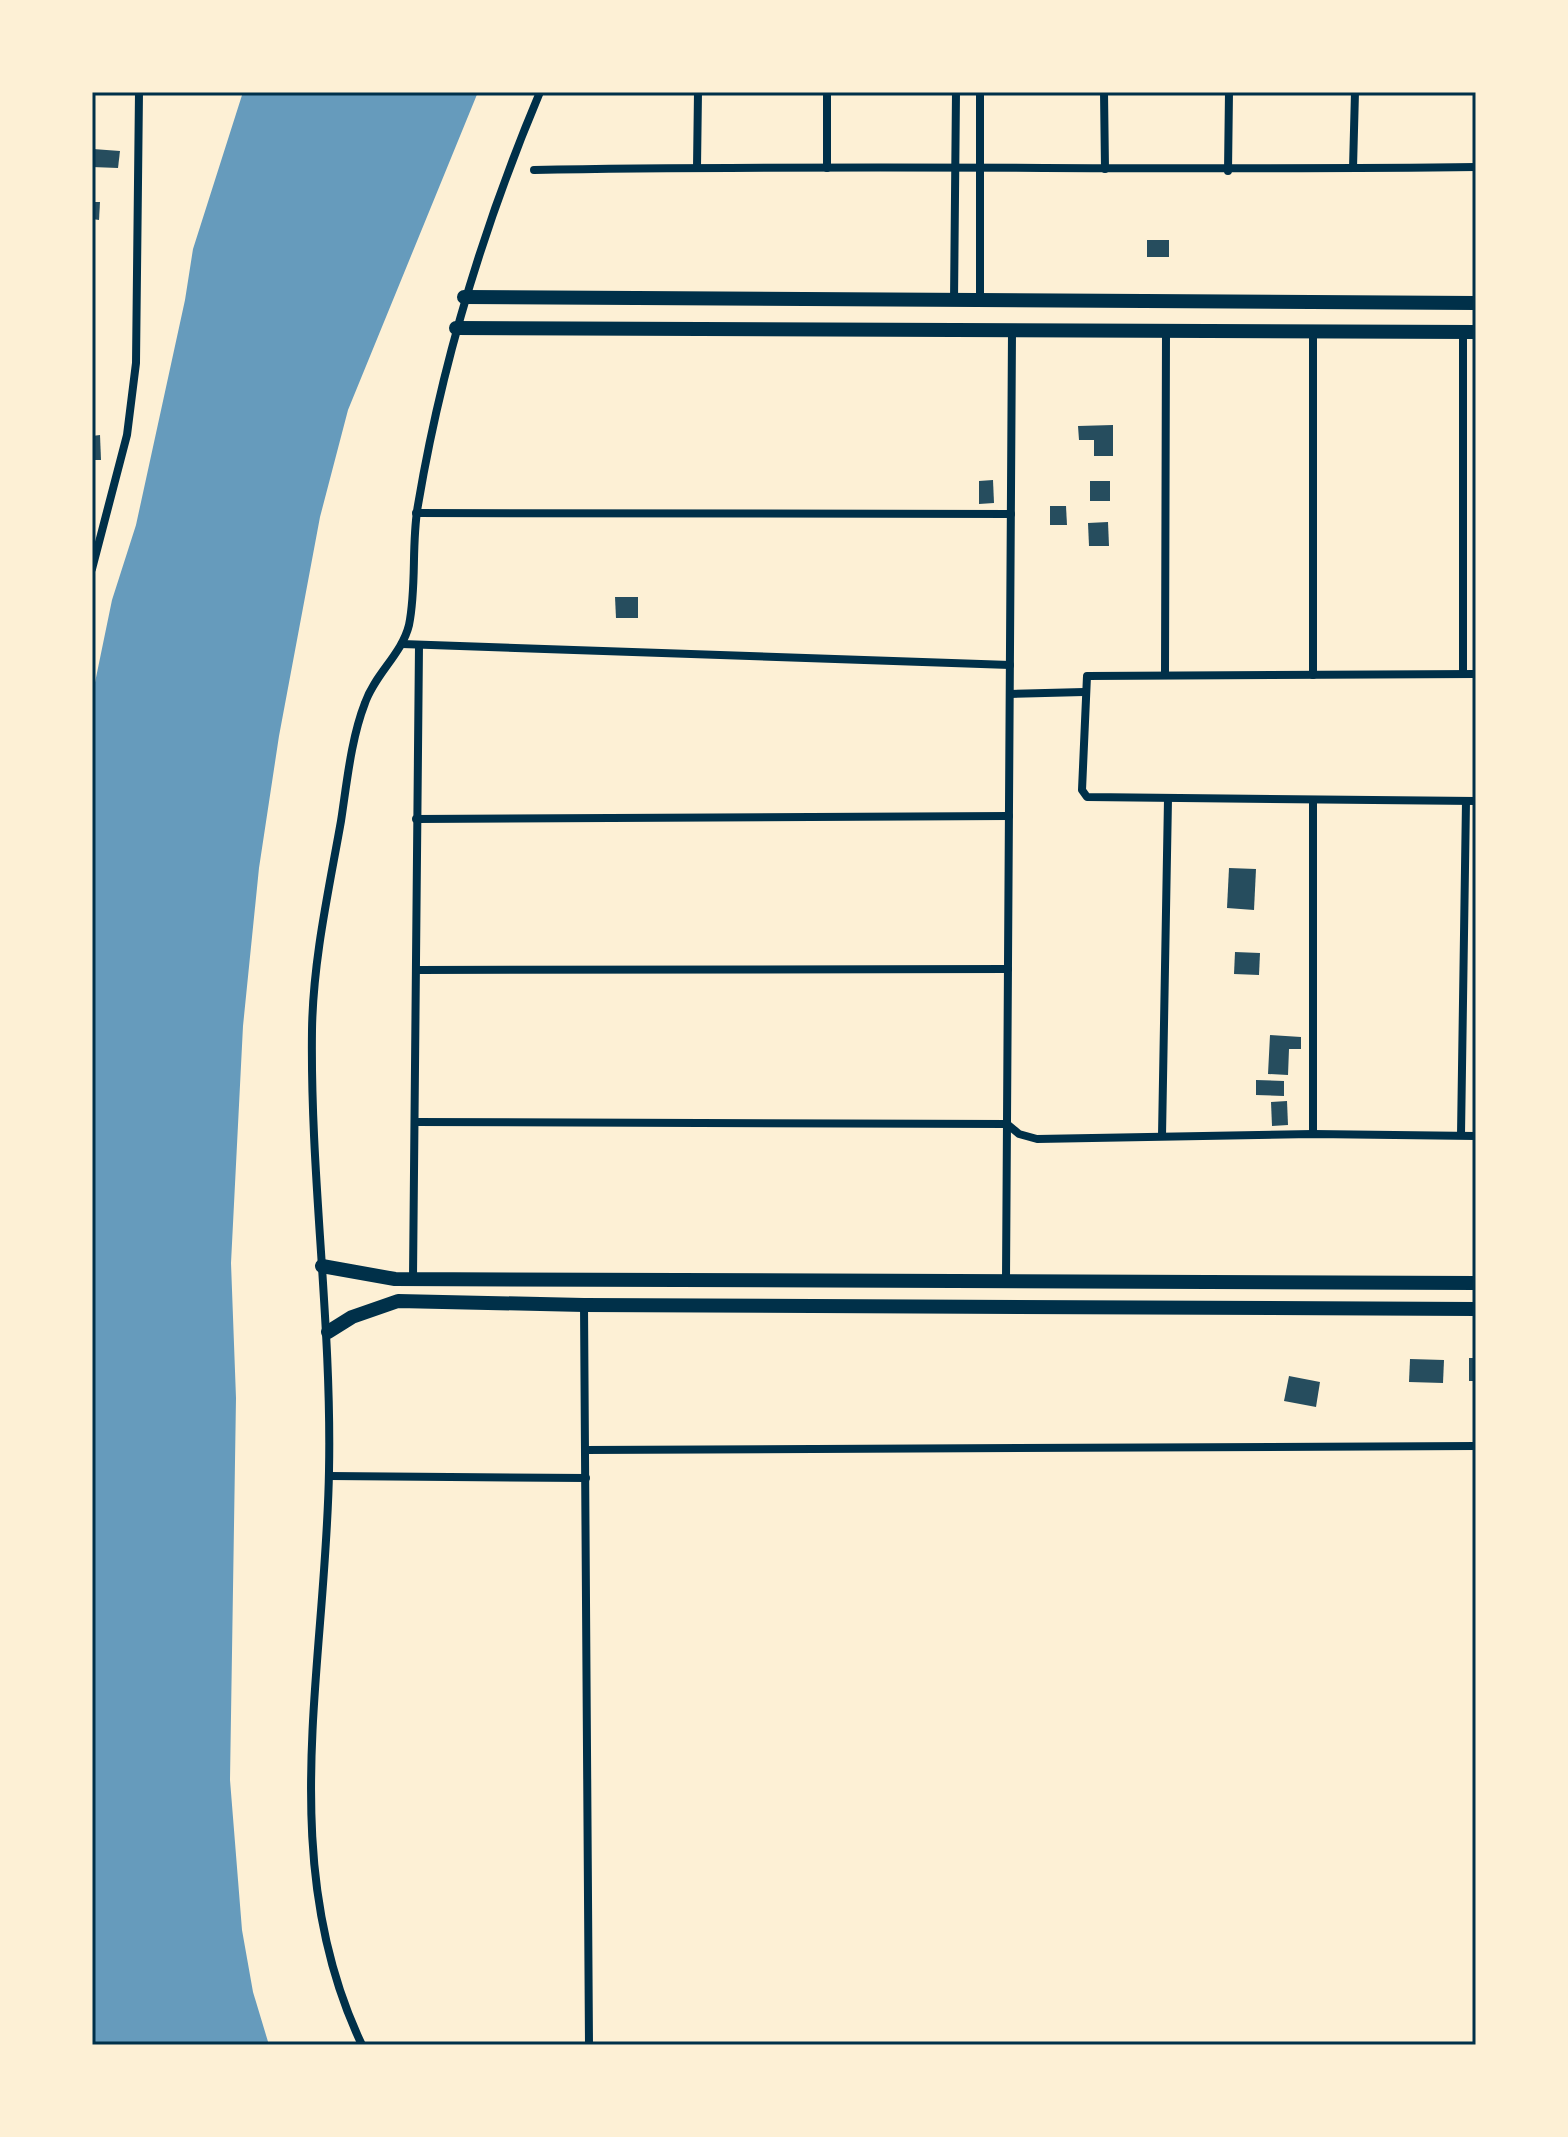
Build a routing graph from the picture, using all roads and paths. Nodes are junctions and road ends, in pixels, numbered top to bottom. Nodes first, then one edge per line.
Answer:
1 (139, 92) edge
2 (540, 92) edge
3 (698, 92) edge
4 (827, 92) edge
5 (956, 92) edge
6 (980, 92) edge
7 (1104, 92) edge
8 (1229, 92) edge
9 (1355, 92) edge
10 (697, 167) junction
11 (1476, 167) edge
12 (827, 168) junction
13 (954, 168) junction
14 (980, 168) junction
15 (1353, 168) junction
16 (1105, 169) junction
17 (534, 170) dead end
18 (1228, 171) junction
19 (464, 297) junction
20 (954, 302) junction
21 (980, 302) junction
22 (1012, 302) junction
23 (1476, 303) edge
24 (456, 328) junction
25 (1012, 332) junction
26 (1166, 332) junction
27 (1470, 332) edge
28 (1313, 333) junction
29 (416, 513) junction
30 (1011, 514) junction
31 (92, 569) edge
32 (402, 644) junction
33 (419, 645) junction
34 (1010, 665) junction
35 (1165, 673) junction
36 (1463, 674) junction
37 (1476, 674) edge
38 (1313, 675) junction
39 (1084, 692) junction
40 (1010, 694) junction
41 (1168, 799) junction
42 (1313, 801) junction
43 (1471, 801) edge
44 (1009, 816) junction
45 (416, 819) junction
46 (1008, 969) junction
47 (418, 970) junction
48 (415, 1122) junction
49 (1007, 1124) junction
50 (1313, 1134) junction
51 (1461, 1135) junction
52 (1162, 1136) junction
53 (1476, 1136) edge
54 (322, 1266) junction
55 (413, 1278) junction
56 (1006, 1279) junction
57 (1476, 1283) edge
58 (584, 1305) junction
59 (1476, 1309) edge
60 (328, 1332) junction
61 (1476, 1446) edge
62 (585, 1450) junction
63 (329, 1476) junction
64 (586, 1478) junction
65 (362, 2045) edge
66 (589, 2045) edge

1 - 31 street
2 - 19 street
3 - 10 street
4 - 12 street
5 - 13 street
6 - 14 street
7 - 16 street
8 - 18 street
9 - 15 street
10 - 12 street
10 - 17 street
11 - 15 street
12 - 13 street
13 - 14 street
13 - 20 street
14 - 16 street
14 - 21 street
15 - 18 street
16 - 18 street
19 - 20 street
19 - 24 street
20 - 21 street
21 - 22 street
22 - 23 street
22 - 25 street
24 - 25 street
24 - 29 street
25 - 26 street
25 - 30 street
26 - 28 street
26 - 35 street
27 - 28 street
27 - 36 street
28 - 38 street
29 - 30 street
29 - 32 street
30 - 34 street
32 - 33 street
32 - 54 street
33 - 34 street
33 - 45 street
34 - 40 street
35 - 38 street
35 - 39 street
36 - 37 street
36 - 38 street
39 - 40 street
39 - 41 street
40 - 44 street
41 - 42 street
41 - 52 street
42 - 43 street
42 - 50 street
43 - 51 street
44 - 45 street
44 - 46 street
45 - 47 street
46 - 47 street
46 - 49 street
47 - 48 street
48 - 49 street
48 - 55 street
49 - 52 street
49 - 56 street
50 - 51 street
50 - 52 street
51 - 53 street
54 - 55 street
54 - 60 street
55 - 56 street
56 - 57 street
58 - 59 street
58 - 60 street
58 - 62 street
60 - 63 street
61 - 62 street
62 - 64 street
63 - 64 street
63 - 65 street
64 - 66 street

